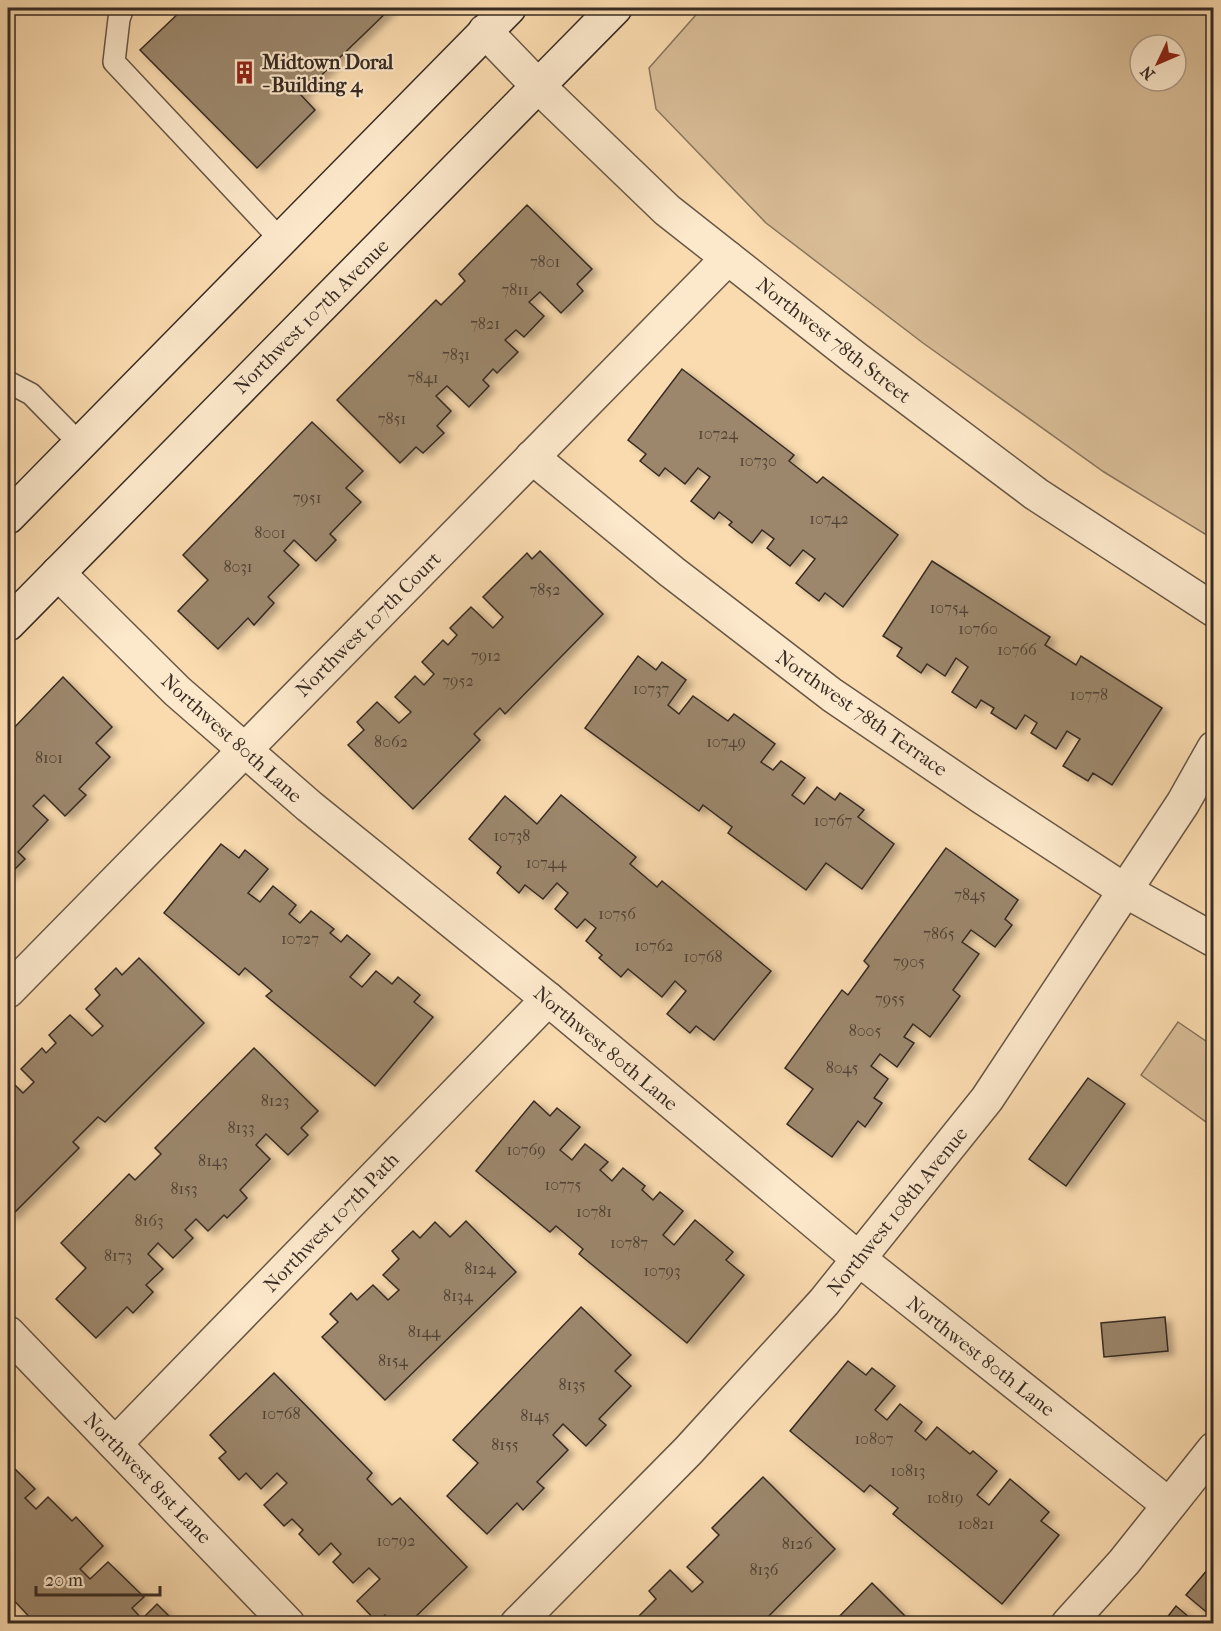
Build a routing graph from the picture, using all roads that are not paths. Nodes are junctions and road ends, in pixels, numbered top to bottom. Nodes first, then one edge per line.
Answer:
1 (123, 8) edge
2 (509, 8) edge
3 (615, 8) edge
4 (485, 31) junction
5 (537, 86) junction
6 (280, 239) junction
7 (728, 258) junction
8 (8, 382) edge
9 (79, 443) junction
10 (532, 457) junction
11 (8, 517) edge
12 (58, 573) junction
13 (1214, 610) edge
14 (8, 624) edge
15 (1214, 748) edge
16 (244, 750) junction
17 (1124, 890) junction
18 (1214, 940) edge
19 (8, 991) edge
20 (548, 999) junction
21 (859, 1259) junction
22 (8, 1333) edge
23 (115, 1444) junction
24 (1214, 1449) edge
25 (1169, 1505) junction
26 (288, 1623) edge
27 (517, 1623) edge
28 (1068, 1623) edge

1 - 6 lane
2 - 4 street
3 - 5 street, Northwest 107th Avenue
4 - 5 street, Northwest 78th Street
4 - 6 street
5 - 7 street, Northwest 78th Street
5 - 12 street, Northwest 107th Avenue
6 - 9 street
7 - 10 street, Northwest 107th Court
7 - 13 street, Northwest 78th Street
8 - 9 lane
9 - 11 street
10 - 16 street, Northwest 107th Court
10 - 17 street, Northwest 78th Terrace
12 - 14 street, Northwest 107th Avenue
12 - 16 street, Northwest 80th Lane
15 - 17 street, Northwest 108th Avenue
16 - 19 street, Northwest 107th Court
16 - 20 street, Northwest 80th Lane
17 - 18 street, Northwest 78th Terrace
17 - 21 street, Northwest 108th Avenue
20 - 21 street, Northwest 80th Lane
20 - 23 street, Northwest 107th Path
21 - 25 street, Northwest 80th Lane
21 - 27 street, Northwest 108th Avenue
22 - 23 street, Northwest 81st Lane
23 - 26 street, Northwest 81st Lane
24 - 25 street
25 - 28 street

